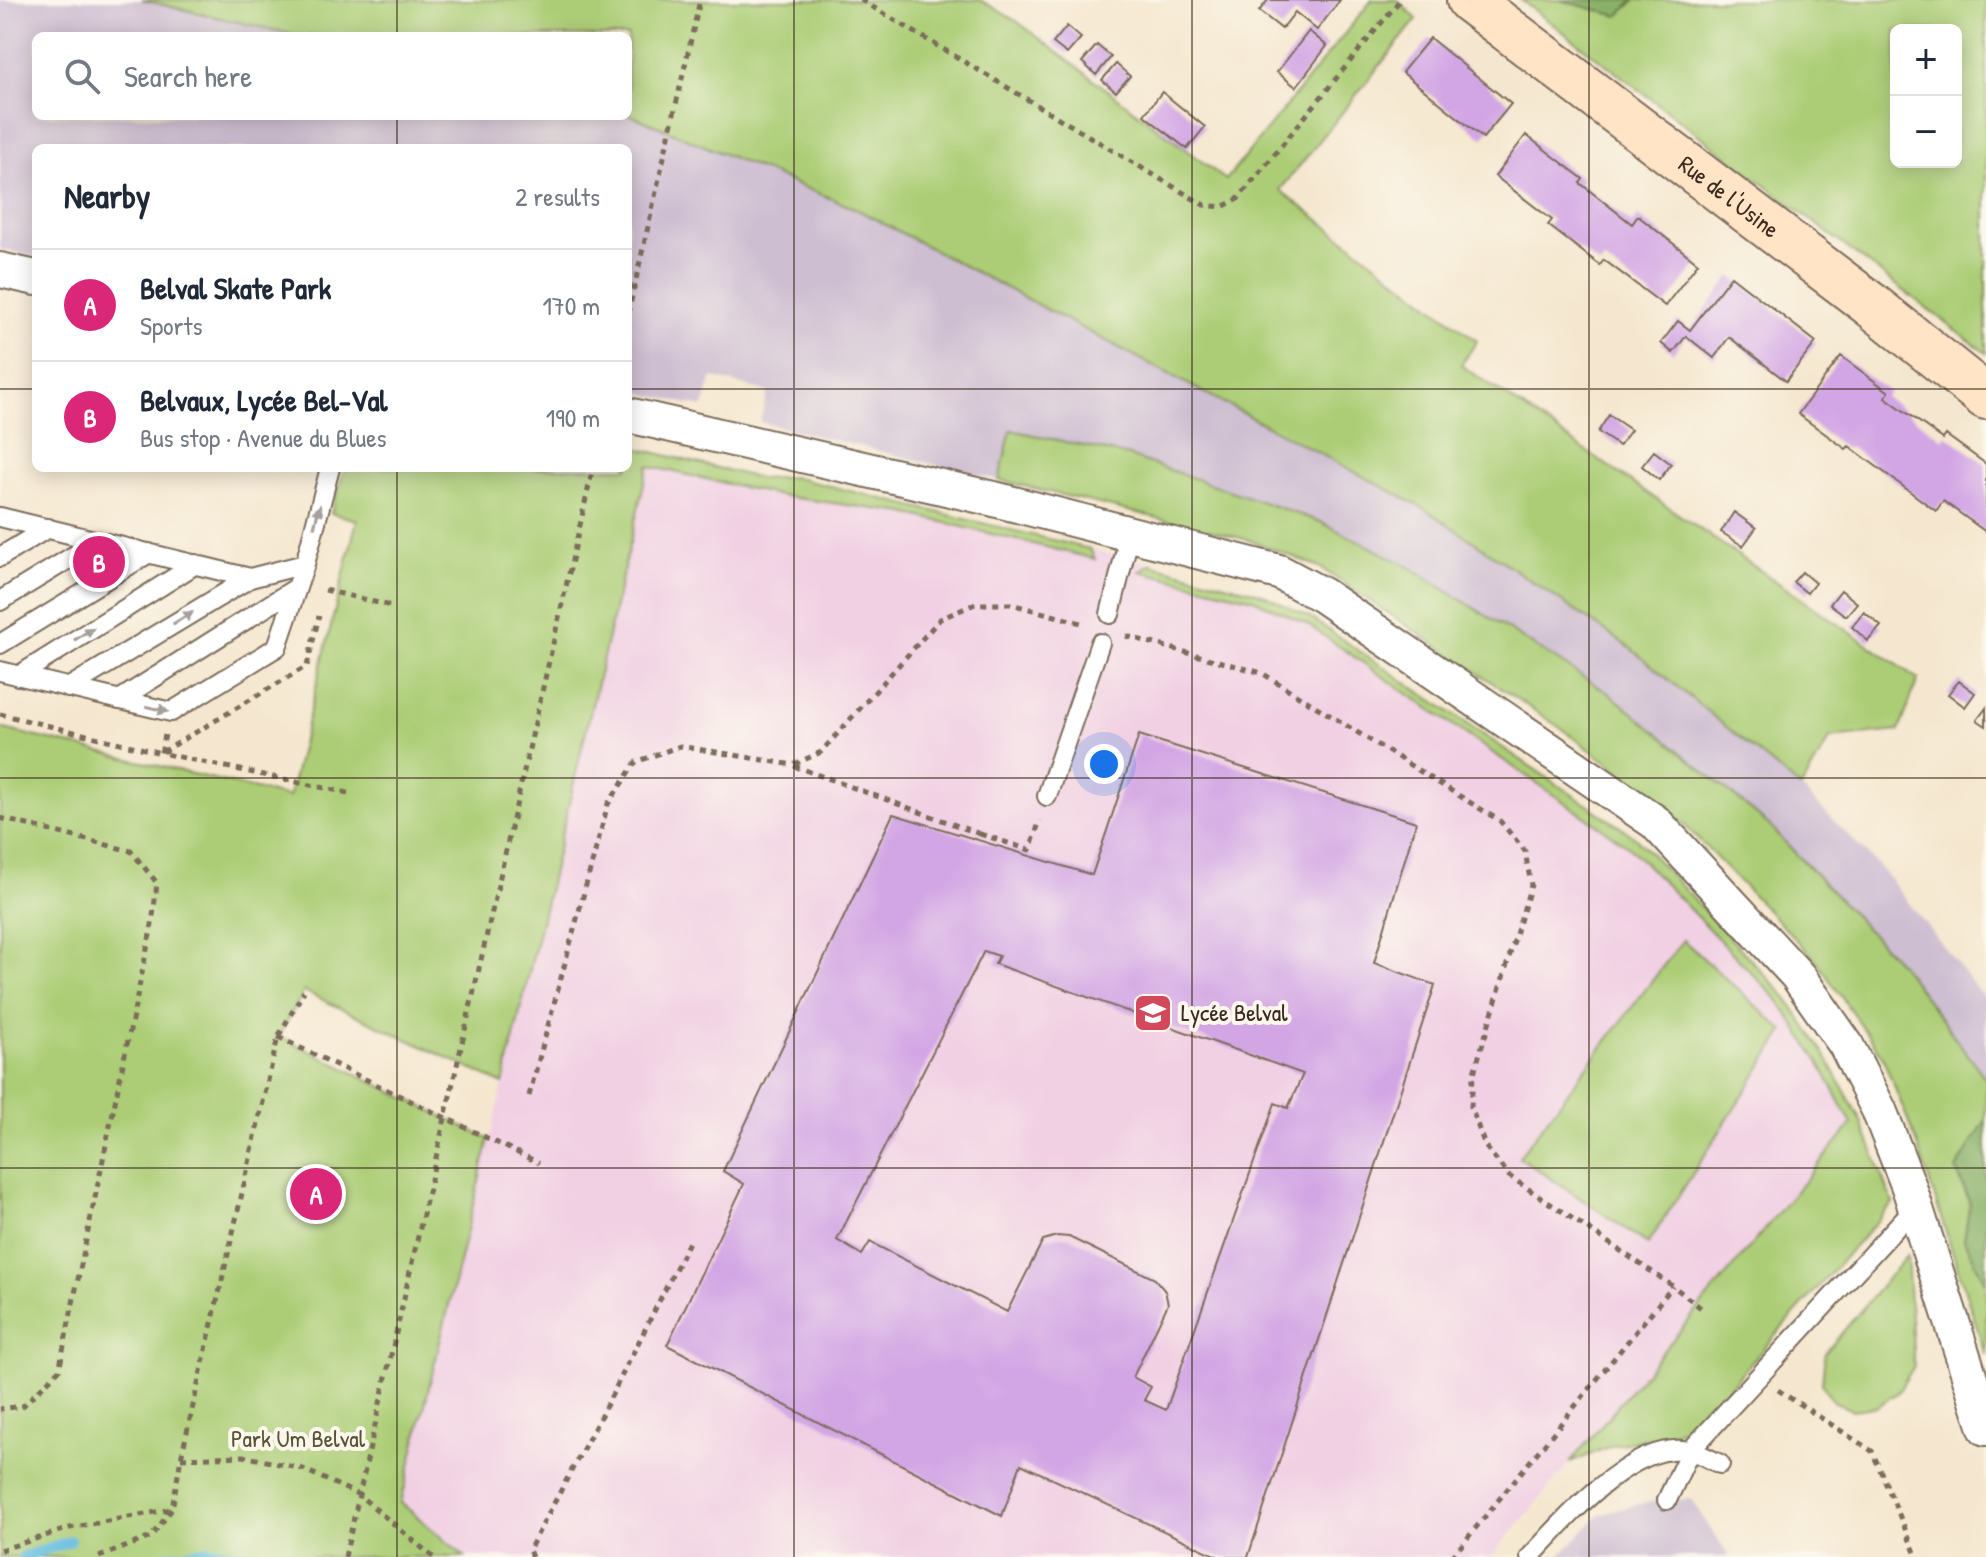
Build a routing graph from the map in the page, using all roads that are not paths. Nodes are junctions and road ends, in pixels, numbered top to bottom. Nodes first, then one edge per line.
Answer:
1 (1469, 0) edge
2 (0, 270) edge
3 (32, 277) edge
4 (1986, 397) edge
5 (632, 416) edge
6 (329, 472) edge
7 (0, 517) edge
8 (48, 528) junction
9 (1130, 533) junction
10 (98, 541) junction
11 (149, 553) junction
12 (0, 557) edge
13 (196, 564) junction
14 (305, 564) junction
15 (250, 578) junction
16 (296, 588) junction
17 (0, 601) edge
18 (1110, 614) dead end
19 (1100, 643) dead end
20 (0, 644) edge
21 (9, 674) edge
22 (68, 688) junction
23 (119, 700) junction
24 (1047, 796) road end
25 (1915, 1207) junction
26 (1986, 1428) edge
27 (1690, 1451) junction
28 (1720, 1464) dead end
29 (1667, 1500) dead end
30 (1530, 1557) edge

1 - 4 main road, Rue de l'Usine
2 - 3 street
5 - 9 street
14 -> 6 lane
7 - 8 lane
8 - 10 lane
8 - 12 lane
9 - 18 lane
9 - 25 street
10 - 11 lane
10 - 17 lane
11 - 13 lane
11 - 20 lane
13 - 15 lane
21 -> 13 lane
14 - 15 lane
14 - 16 lane
22 -> 15 lane
16 - 23 lane
23 -> 16 lane
19 - 24 lane
21 - 22 lane
22 - 23 lane
25 - 26 street
25 - 27 lane
27 - 28 lane
27 - 29 lane
27 - 30 lane

